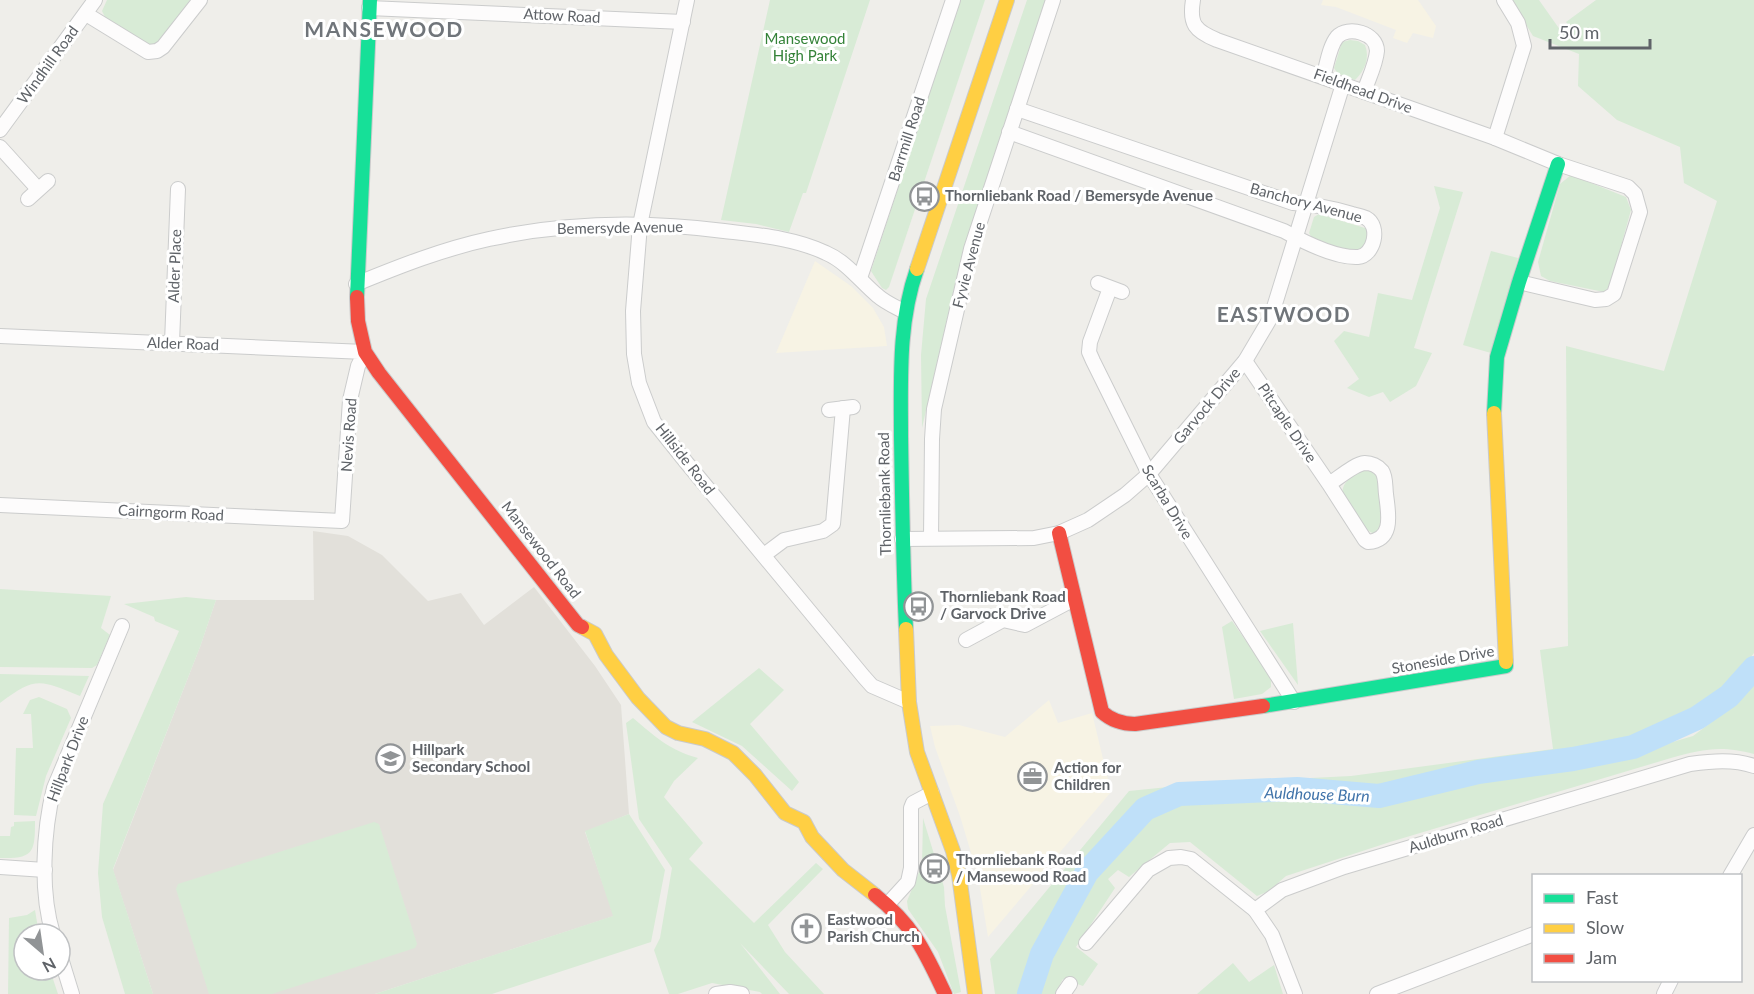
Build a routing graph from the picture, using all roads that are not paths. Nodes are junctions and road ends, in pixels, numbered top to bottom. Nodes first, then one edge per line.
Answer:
1 (95, 0) edge
2 (200, 0) edge
3 (687, 0) edge
4 (953, 0) edge
5 (1007, 0) edge
6 (1053, 0) edge
7 (1193, 0) edge
8 (1504, 0) edge
9 (370, 4) edge
10 (86, 14) junction
11 (683, 22) junction
12 (1323, 77) junction
13 (1343, 84) junction
14 (1364, 92) junction
15 (1017, 109) junction
16 (0, 130) edge
17 (1009, 132) junction
18 (1495, 138) junction
19 (0, 147) edge
20 (1558, 164) junction
21 (38, 189) dead end
22 (178, 189) dead end
23 (1307, 204) junction
24 (640, 225) junction
25 (1297, 238) junction
26 (860, 278) junction
27 (1519, 282) junction
28 (356, 284) junction
29 (1110, 287) dead end
30 (905, 312) junction
31 (0, 336) edge
32 (172, 343) junction
33 (365, 352) junction
34 (1245, 361) junction
35 (842, 409) dead end
36 (1149, 474) junction
37 (1329, 484) junction
38 (0, 505) edge
39 (342, 521) joint
40 (1059, 533) junction
41 (931, 538) junction
42 (902, 539) junction
43 (764, 555) junction
44 (1074, 599) junction
45 (122, 626) dead end
46 (966, 640) dead end
47 (909, 702) junction
48 (1294, 702) junction
49 (1754, 766) edge
50 (932, 793) junction
51 (1754, 835) edge
52 (0, 867) edge
53 (45, 870) junction
54 (1731, 874) edge
55 (887, 905) junction
56 (1255, 910) junction
57 (50, 922) edge
58 (1532, 934) edge
59 (1086, 943) dead end
60 (716, 994) edge
61 (742, 994) edge
62 (945, 994) edge
63 (975, 994) edge
64 (1295, 994) edge
65 (1377, 994) edge

1 - 10 street, Windhill Road
2 - 10 street
3 - 11 street, Hillside Road
4 - 26 street, Barrmill Road
5 - 30 street, Thornliebank Road
6 - 15 street, Fyvie Avenue
7 - 12 street, Fieldhead Drive
8 - 18 street
9 - 11 street, Attow Road
9 - 28 street, Mansewood Road
10 - 16 street, Windhill Road
11 - 24 street, Hillside Road
12 - 13 street, Fieldhead Drive
12 - 14 street
13 - 14 street, Fieldhead Drive
13 - 23 street, Garvock Drive
14 - 18 street, Fieldhead Drive
15 - 17 street, Fyvie Avenue
15 - 23 street, Banchory Avenue
17 - 25 street, Banchory Avenue
17 - 41 street, Fyvie Avenue
18 - 20 street, Fieldhead Drive
19 - 21 street
20 - 27 street, Stoneside Drive
20 - 27 street, Fieldhead Drive
22 - 32 street, Alder Place
23 - 25 street, Garvock Drive
23 - 25 street, Banchory Avenue
24 - 26 street, Bemersyde Avenue
24 - 28 street, Bemersyde Avenue
24 - 43 street, Hillside Road
25 - 34 street, Garvock Drive
26 - 30 street, Bemersyde Avenue
27 - 48 street, Stoneside Drive
28 - 33 street, Mansewood Road
29 - 36 street, Scarba Drive
30 - 42 street, Thornliebank Road
31 - 32 street, Alder Road
32 - 33 street, Alder Road
33 - 39 street, Nevis Road
33 - 55 street, Mansewood Road
34 - 36 street, Garvock Drive
34 - 37 street, Pitcaple Drive
35 - 43 street
36 - 40 street, Garvock Drive
36 - 48 street, Scarba Drive
37 - 37 street, Pitcaple Drive
38 - 39 street, Cairngorm Road
40 - 41 street, Garvock Drive
40 - 44 street, Stoneside Drive
41 - 42 street, Garvock Drive
42 - 47 street, Thornliebank Road
43 - 47 street, Hillside Road
44 - 46 street
44 - 48 street, Stoneside Drive
45 - 53 street, Hillpark Drive
47 - 50 street, Thornliebank Road
49 - 56 street, Auldburn Road
50 - 55 street
50 - 63 street, Thornliebank Road
51 - 54 street
52 - 53 street
53 - 57 street, Hillpark Drive
55 - 62 street, Mansewood Road
56 - 59 street
56 - 64 street
58 - 65 street
60 - 61 street

